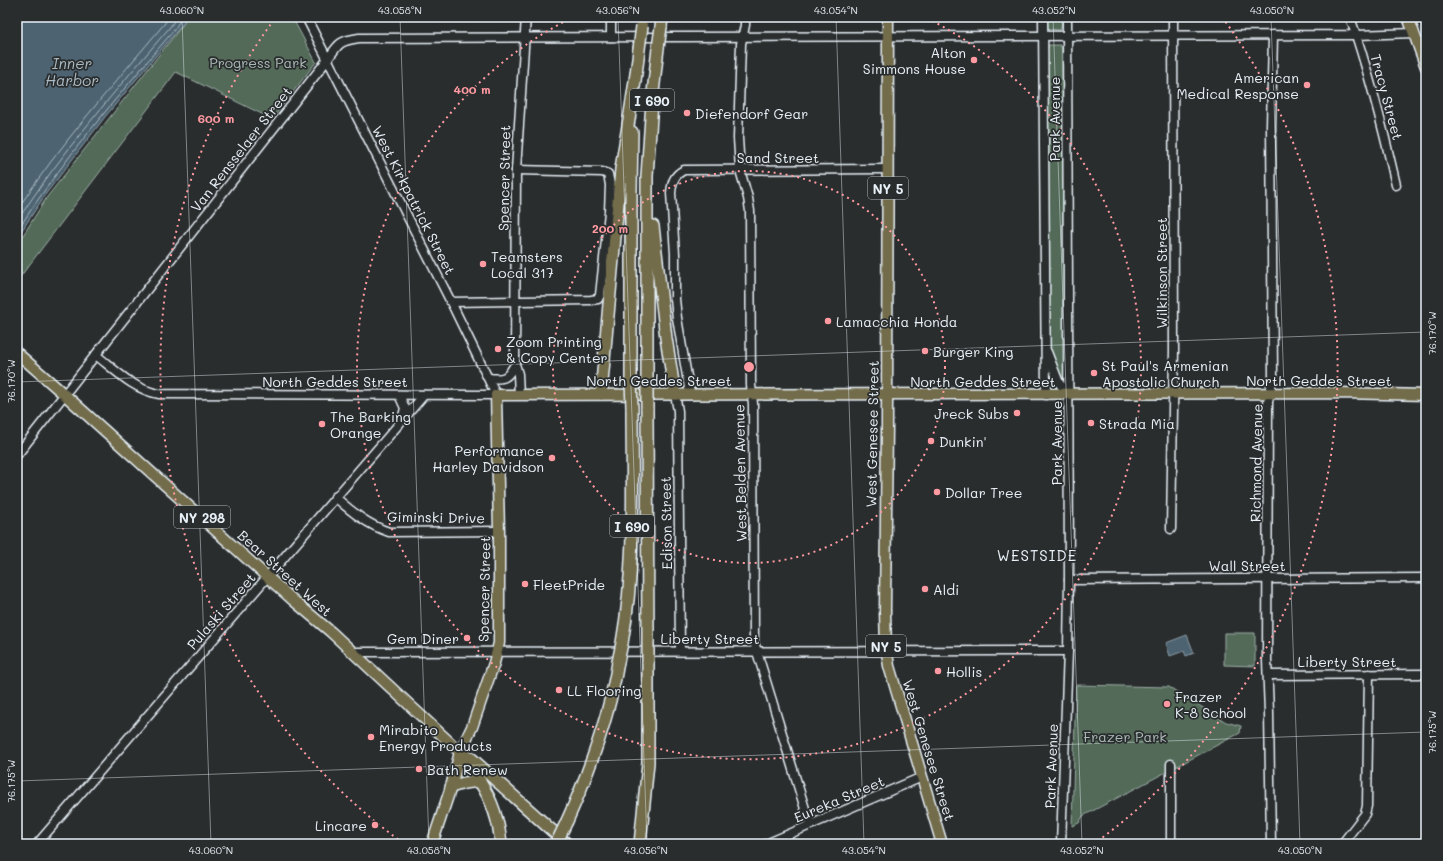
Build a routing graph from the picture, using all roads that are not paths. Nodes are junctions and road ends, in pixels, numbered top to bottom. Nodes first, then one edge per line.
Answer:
1 (306, 17) edge
2 (526, 17) edge
3 (611, 17) edge
4 (745, 17) edge
5 (888, 17) edge
6 (1043, 17) edge
7 (1067, 17) edge
8 (1173, 17) edge
9 (1350, 17) edge
10 (1408, 17) edge
11 (643, 22) edge
12 (662, 22) edge
13 (1414, 33) junction
14 (1174, 35) junction
15 (1273, 35) junction
16 (1356, 35) junction
17 (888, 36) junction
18 (1044, 36) junction
19 (1067, 36) junction
20 (524, 37) junction
21 (611, 37) junction
22 (742, 37) junction
23 (328, 59) junction
24 (1426, 67) edge
25 (634, 94) junction
26 (648, 152) junction
27 (888, 169) junction
28 (516, 170) junction
29 (740, 170) junction
30 (1396, 185) dead end
31 (516, 300) junction
32 (451, 302) junction
33 (1045, 348) junction
34 (17, 353) edge
35 (96, 355) junction
36 (515, 364) junction
37 (489, 378) junction
38 (602, 394) junction
39 (675, 394) junction
40 (690, 394) junction
41 (1069, 394) junction
42 (1173, 394) junction
43 (1271, 394) junction
44 (65, 395) junction
45 (399, 395) junction
46 (424, 395) junction
47 (496, 395) junction
48 (519, 395) junction
49 (752, 395) junction
50 (886, 395) junction
51 (1046, 395) junction
52 (1426, 395) edge
53 (402, 419) junction
54 (17, 455) edge
55 (335, 498) junction
56 (1171, 529) dead end
57 (498, 531) junction
58 (267, 577) junction
59 (1268, 578) junction
60 (1426, 578) edge
61 (1069, 580) junction
62 (680, 651) junction
63 (756, 651) junction
64 (886, 651) junction
65 (1068, 651) junction
66 (353, 652) junction
67 (497, 652) junction
68 (1369, 674) junction
69 (1426, 674) edge
70 (1268, 675) junction
71 (460, 752) junction
72 (1171, 764) dead end
73 (922, 777) junction
74 (480, 781) junction
75 (451, 787) junction
76 (812, 824) junction
77 (37, 844) edge
78 (432, 844) edge
79 (501, 844) edge
80 (556, 844) edge
81 (567, 844) edge
82 (640, 844) edge
83 (766, 844) edge
84 (942, 844) edge
85 (1061, 844) edge
86 (1171, 844) edge
87 (1270, 844) edge
88 (1342, 844) edge

1 - 23 street, West Kirkpatrick Street
2 - 20 street, Spencer Street
3 - 21 street
4 - 22 street, West Belden Avenue
5 - 17 main road, West Genesee Street / NY 5
6 - 18 street, Park Avenue
7 - 19 street, Park Avenue
8 - 14 street, Wilkinson Street
9 - 16 street, Tracy Street
10 - 13 main road
11 - 25 highway, I 690, bridge
12 - 26 highway, I 690, bridge
13 - 16 street, Van Rensselaer Street
13 - 24 main road
14 - 15 street, Van Rensselaer Street
14 - 19 street, Van Rensselaer Street
14 - 42 street, Wilkinson Street
15 - 16 street, Van Rensselaer Street
15 - 43 street, Richmond Avenue
16 - 30 street, Tracy Street
17 - 18 street, Van Rensselaer Street
17 - 22 street, Van Rensselaer Street
17 - 27 main road, West Genesee Street / NY 5
18 - 19 street, Van Rensselaer Street
18 - 33 street, Park Avenue
19 - 41 street, Park Avenue
20 - 21 street, Van Rensselaer Street
20 - 23 street, Van Rensselaer Street
20 - 28 street, Spencer Street
21 - 22 street, Van Rensselaer Street
22 - 29 street, West Belden Avenue
23 - 32 street, West Kirkpatrick Street
23 - 35 street, Van Rensselaer Street
25 - 38 highway
25 - 80 highway, I 690, bridge
26 - 39 highway
26 - 82 highway, I 690, bridge
27 - 29 street, Sand Street
27 - 50 main road, West Genesee Street / NY 5
28 - 31 street, Spencer Street
28 - 31 street
29 - 40 street, Sand Street
29 - 49 street, West Belden Avenue
31 - 32 street
31 - 36 street, Spencer Street
32 - 37 street, West Kirkpatrick Street
33 - 41 street
33 - 51 street, Park Avenue
34 - 44 main road, Bear Street West / NY 298
35 - 44 street, Van Rensselaer Street
35 - 45 street, North Geddes Street
36 - 37 street
36 - 48 street, Spencer Street
37 - 47 street, West Kirkpatrick Street
38 - 39 main road, North Geddes Street
38 - 48 main road, North Geddes Street
39 - 40 main road, North Geddes Street
39 - 62 street, Edison Street
40 - 49 main road, North Geddes Street
41 - 42 main road, North Geddes Street
41 - 51 main road, North Geddes Street
41 - 61 street, Park Avenue
42 - 43 main road, North Geddes Street
42 - 56 street, Wilkinson Street
43 - 52 main road, North Geddes Street
43 - 59 street, Richmond Avenue
44 - 54 street, Van Rensselaer Street
44 - 58 main road, Bear Street West / NY 298
45 - 46 street, North Geddes Street
45 - 53 street
46 - 47 street, North Geddes Street
46 - 53 street, Pulaski Street
47 - 48 main road, North Geddes Street
47 - 57 main road, Spencer Street
49 - 50 main road, North Geddes Street
49 - 63 street, West Belden Avenue
50 - 51 main road, North Geddes Street
50 - 64 main road, West Genesee Street / NY 5
53 - 55 street, Pulaski Street
55 - 57 street, Giminski Drive
55 - 58 street, Pulaski Street
57 - 67 main road, Spencer Street
58 - 66 main road, Bear Street West / NY 298
58 - 77 street, Pulaski Street
59 - 60 street, Wall Street
59 - 61 street, Wall Street
59 - 70 street, Richmond Avenue
61 - 65 street, Park Avenue
62 - 63 street, Liberty Street
62 - 67 street, Liberty Street
63 - 64 street, Liberty Street
63 - 76 street, West Belden Avenue
64 - 65 street, Liberty Street
64 - 73 main road, West Genesee Street / NY 5
65 - 85 street, Park Avenue
66 - 67 street, Liberty Street
66 - 71 main road, Bear Street West / NY 298
67 - 71 main road, Spencer Street
68 - 69 street, Liberty Street
68 - 70 street, Liberty Street
68 - 88 street
70 - 87 street, Richmond Avenue
71 - 74 highway
71 - 75 main road, Spencer Street
71 - 81 highway
72 - 86 street
73 - 76 street, Eureka Street
73 - 84 main road, West Genesee Street / NY 5
74 - 75 highway
74 - 79 highway
75 - 78 main road, Spencer Street
76 - 83 street, Eureka Street

